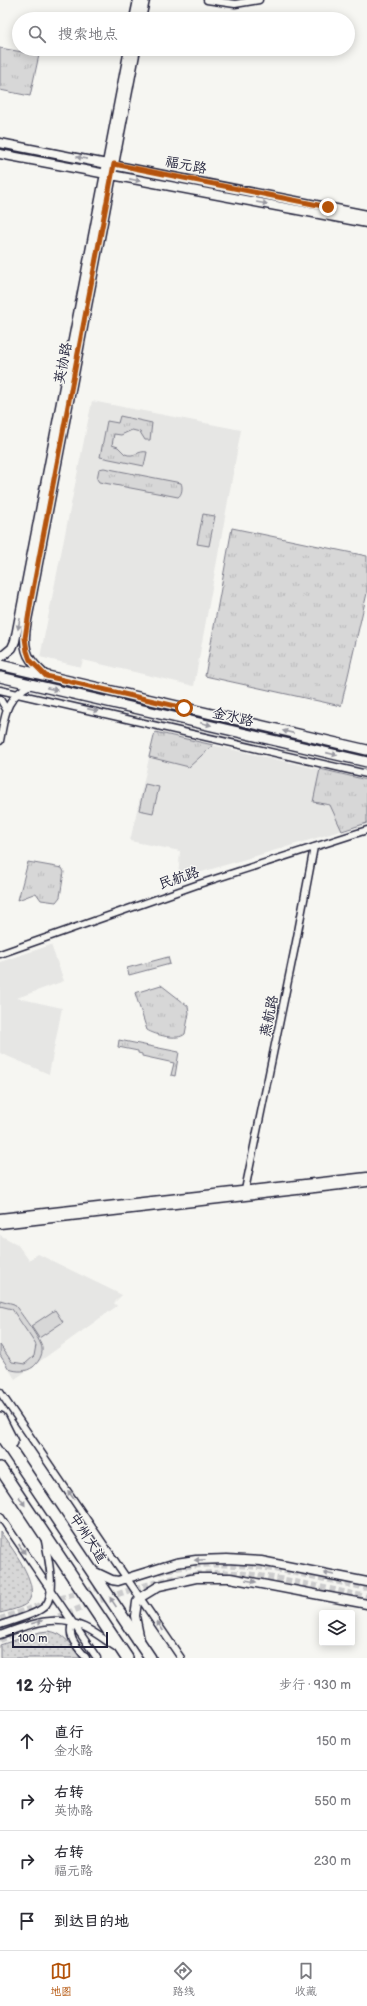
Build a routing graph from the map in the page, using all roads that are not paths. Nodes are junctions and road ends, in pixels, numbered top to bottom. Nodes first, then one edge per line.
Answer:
1 (138, 0) edge
2 (145, 0) edge
3 (207, 0) edge
4 (259, 0) edge
5 (135, 12) edge
6 (142, 12) edge
7 (128, 56) edge
8 (134, 56) edge
9 (0, 143) edge
10 (0, 154) edge
11 (110, 164) junction
12 (108, 175) junction
13 (367, 215) edge
14 (367, 223) edge
15 (0, 658) edge
16 (0, 665) edge
17 (46, 676) junction
18 (0, 677) edge
19 (32, 684) junction
20 (0, 690) edge
21 (17, 694) junction
22 (0, 699) edge
23 (6, 709) junction
24 (0, 741) edge
25 (367, 750) edge
26 (367, 762) edge
27 (367, 774) edge
28 (367, 830) edge
29 (314, 847) junction
30 (0, 954) edge
31 (367, 1177) edge
32 (367, 1182) edge
33 (245, 1190) junction
34 (0, 1218) edge
35 (0, 1224) edge
36 (0, 1392) edge
37 (0, 1418) edge
38 (0, 1434) edge
39 (0, 1468) edge
40 (32, 1482) junction
41 (0, 1516) edge
42 (43, 1532) junction
43 (90, 1569) junction
44 (128, 1578) junction
45 (367, 1582) edge
46 (50, 1590) junction
47 (141, 1597) junction
48 (367, 1604) edge
49 (72, 1623) junction
50 (0, 1624) edge
51 (0, 1634) edge
52 (141, 1645) junction
53 (125, 1655) edge
54 (86, 1658) edge
55 (97, 1658) edge
56 (150, 1658) edge
57 (181, 1658) edge

1 - 5 street
2 - 6 street
3 - 4 street
7 - 11 street, 英协路
8 - 11 street, 英协路
11 -> 9 street, 福元路
10 - 12 street, 福元路
11 - 12 street, 英协路
11 - 13 street, 福元路
12 -> 14 street, 福元路
12 -> 15 street, 英协路
12 - 17 street, 英协路
16 - 17 main road, 金水路
25 -> 17 main road, 金水路
18 - 19 main road, 金水路
19 - 21 street
19 -> 26 main road, 金水路
20 - 21 street
21 - 23 street
21 -> 27 street
22 - 23 street
23 - 24 street
28 - 29 street, 民航路
29 - 30 street, 民航路
29 - 33 street, 燕航路
31 - 33 street
32 - 35 street
33 - 34 street
44 -> 36 street
37 - 40 highway
38 - 40 highway, 中州大道
39 -> 42 highway
40 - 43 highway, 中州大道
41 -> 46 street
42 - 46 street
42 - 53 highway
43 - 44 street
52 -> 43 highway, 中州大道
45 -> 44 street
44 - 47 street
46 - 49 street
46 - 50 street
47 -> 48 street
47 - 52 street
57 -> 47 street
51 -> 49 street
49 - 53 street
49 - 54 street
49 - 55 street
52 - 56 highway, 中州大道

